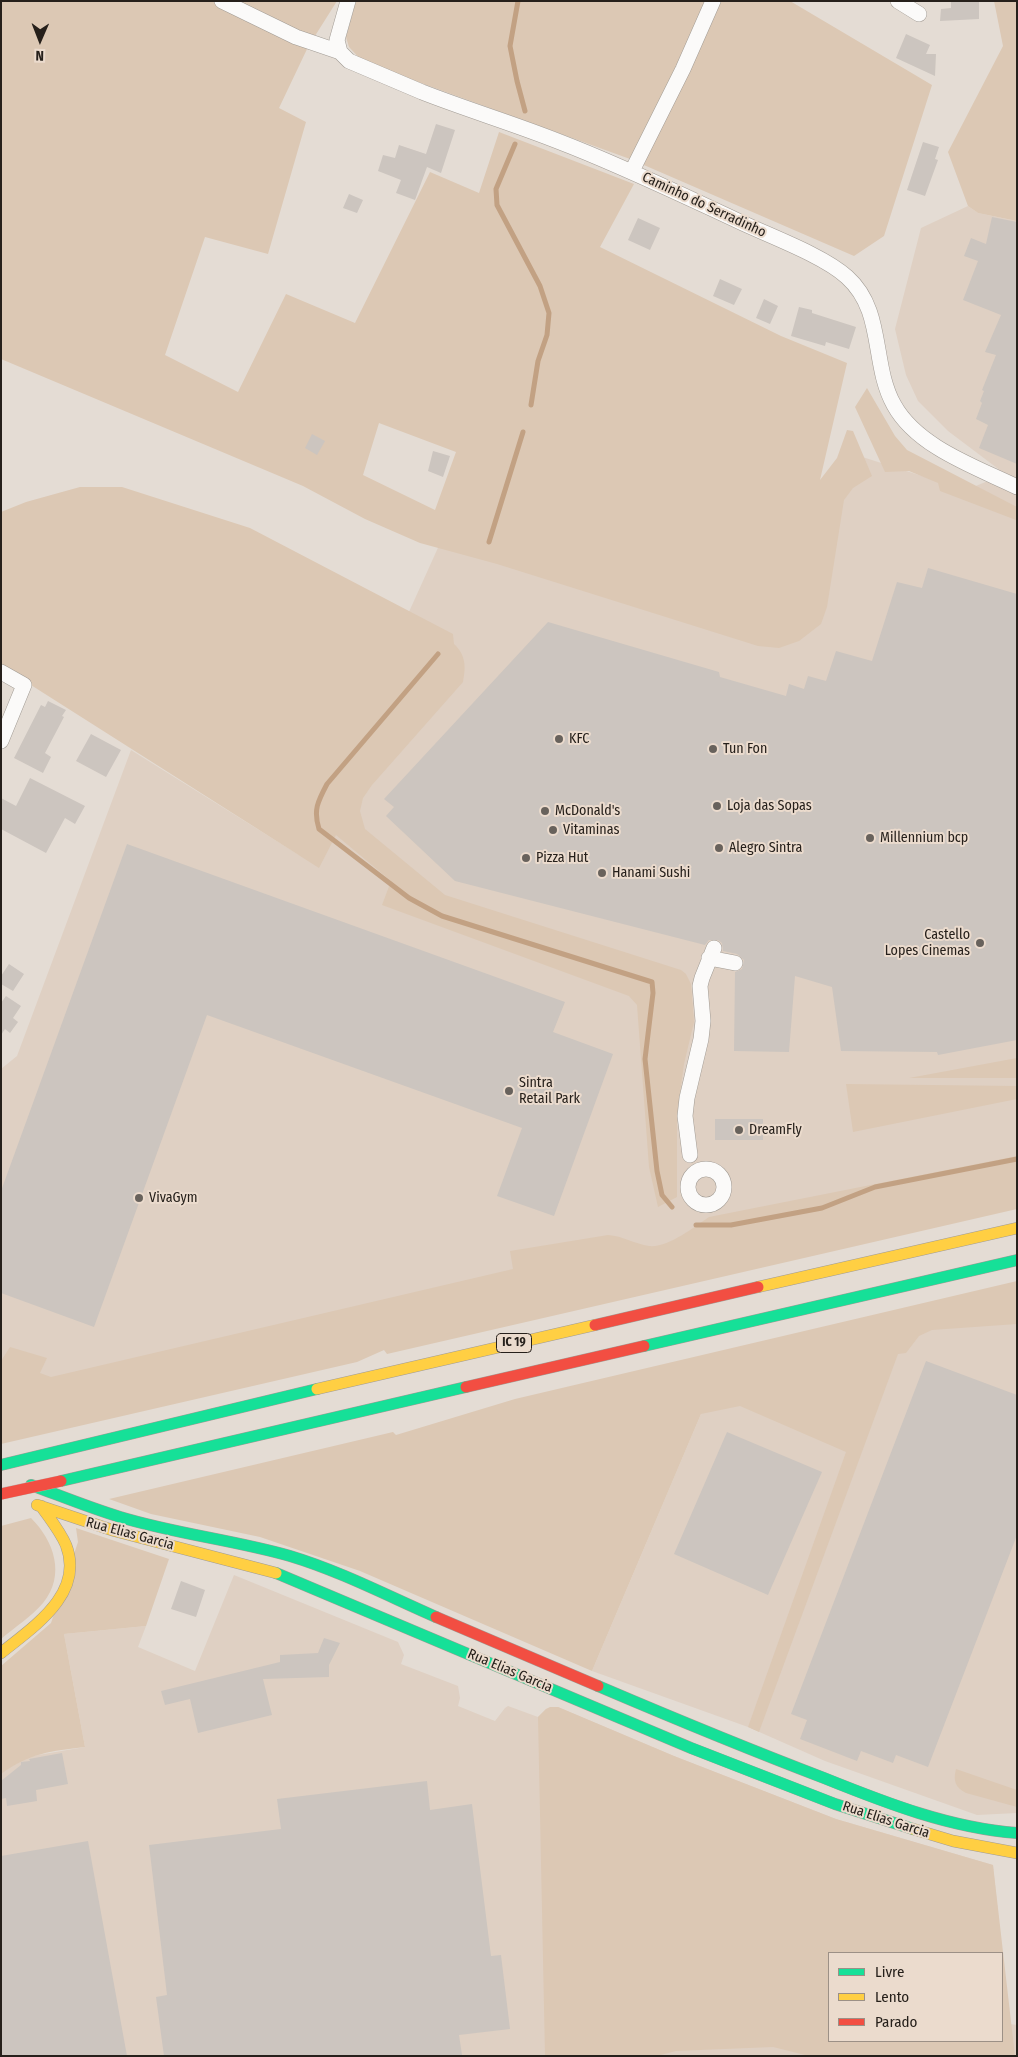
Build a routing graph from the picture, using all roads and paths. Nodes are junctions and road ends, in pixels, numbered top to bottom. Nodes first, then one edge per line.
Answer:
1 (222, 1) edge
2 (348, 1) edge
3 (713, 1) edge
4 (898, 1) edge
5 (919, 14) dead end
6 (340, 52) junction
7 (632, 171) junction
8 (1017, 487) edge
9 (1, 672) edge
10 (1, 741) edge
11 (735, 963) dead end
12 (690, 1155) dead end
13 (1017, 1228) edge
14 (1017, 1260) edge
15 (6, 1464) edge
16 (9, 1477) edge
17 (1, 1493) edge
18 (40, 1506) junction
19 (1, 1653) edge
20 (1017, 1833) edge
21 (1017, 1853) edge

1 - 6 street, Caminho do Serradinho
2 - 6 street
3 - 7 street
4 - 5 street
6 - 7 street, Caminho do Serradinho
7 - 8 street, Caminho do Serradinho
9 - 10 street
11 - 12 street
13 - 15 main road, IC 19
14 - 17 main road, IC 19, bridge
16 - 20 main road, Rua Elias Garcia
17 - 18 main road, Rua Elias Garcia
18 - 19 main road
18 - 21 main road, Rua Elias Garcia

